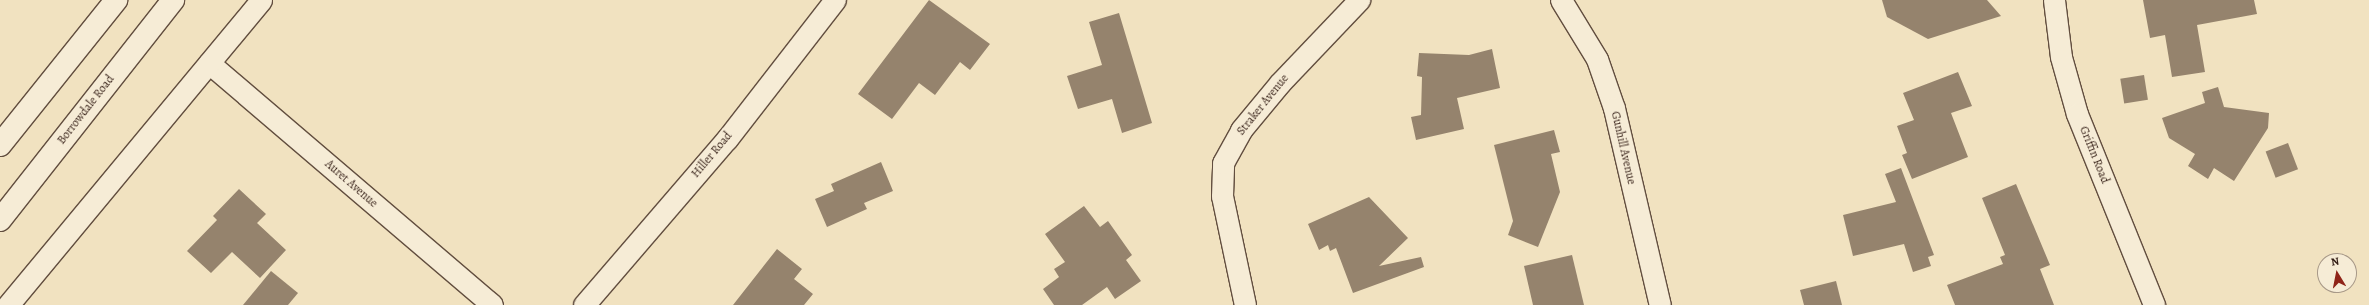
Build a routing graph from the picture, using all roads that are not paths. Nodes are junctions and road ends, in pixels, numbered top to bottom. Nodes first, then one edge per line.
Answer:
1 (116, 0) edge
2 (173, 0) edge
3 (261, 0) edge
4 (835, 0) edge
5 (1359, 0) edge
6 (1561, 0) edge
7 (2054, 0) edge
8 (209, 63) junction
9 (0, 145) edge
10 (0, 220) edge
11 (8, 305) edge
12 (492, 305) edge
13 (584, 305) edge
14 (1245, 305) edge
15 (1660, 305) edge
16 (2154, 305) edge

1 - 9 main road
2 - 10 main road, Borrowdale Road
3 - 8 street
4 - 13 street, Hiller Road
5 - 14 street, Straker Avenue
6 - 15 street, Gunhill Avenue
7 - 16 street, Griffin Road
8 - 11 street
8 - 12 street, Auret Avenue

